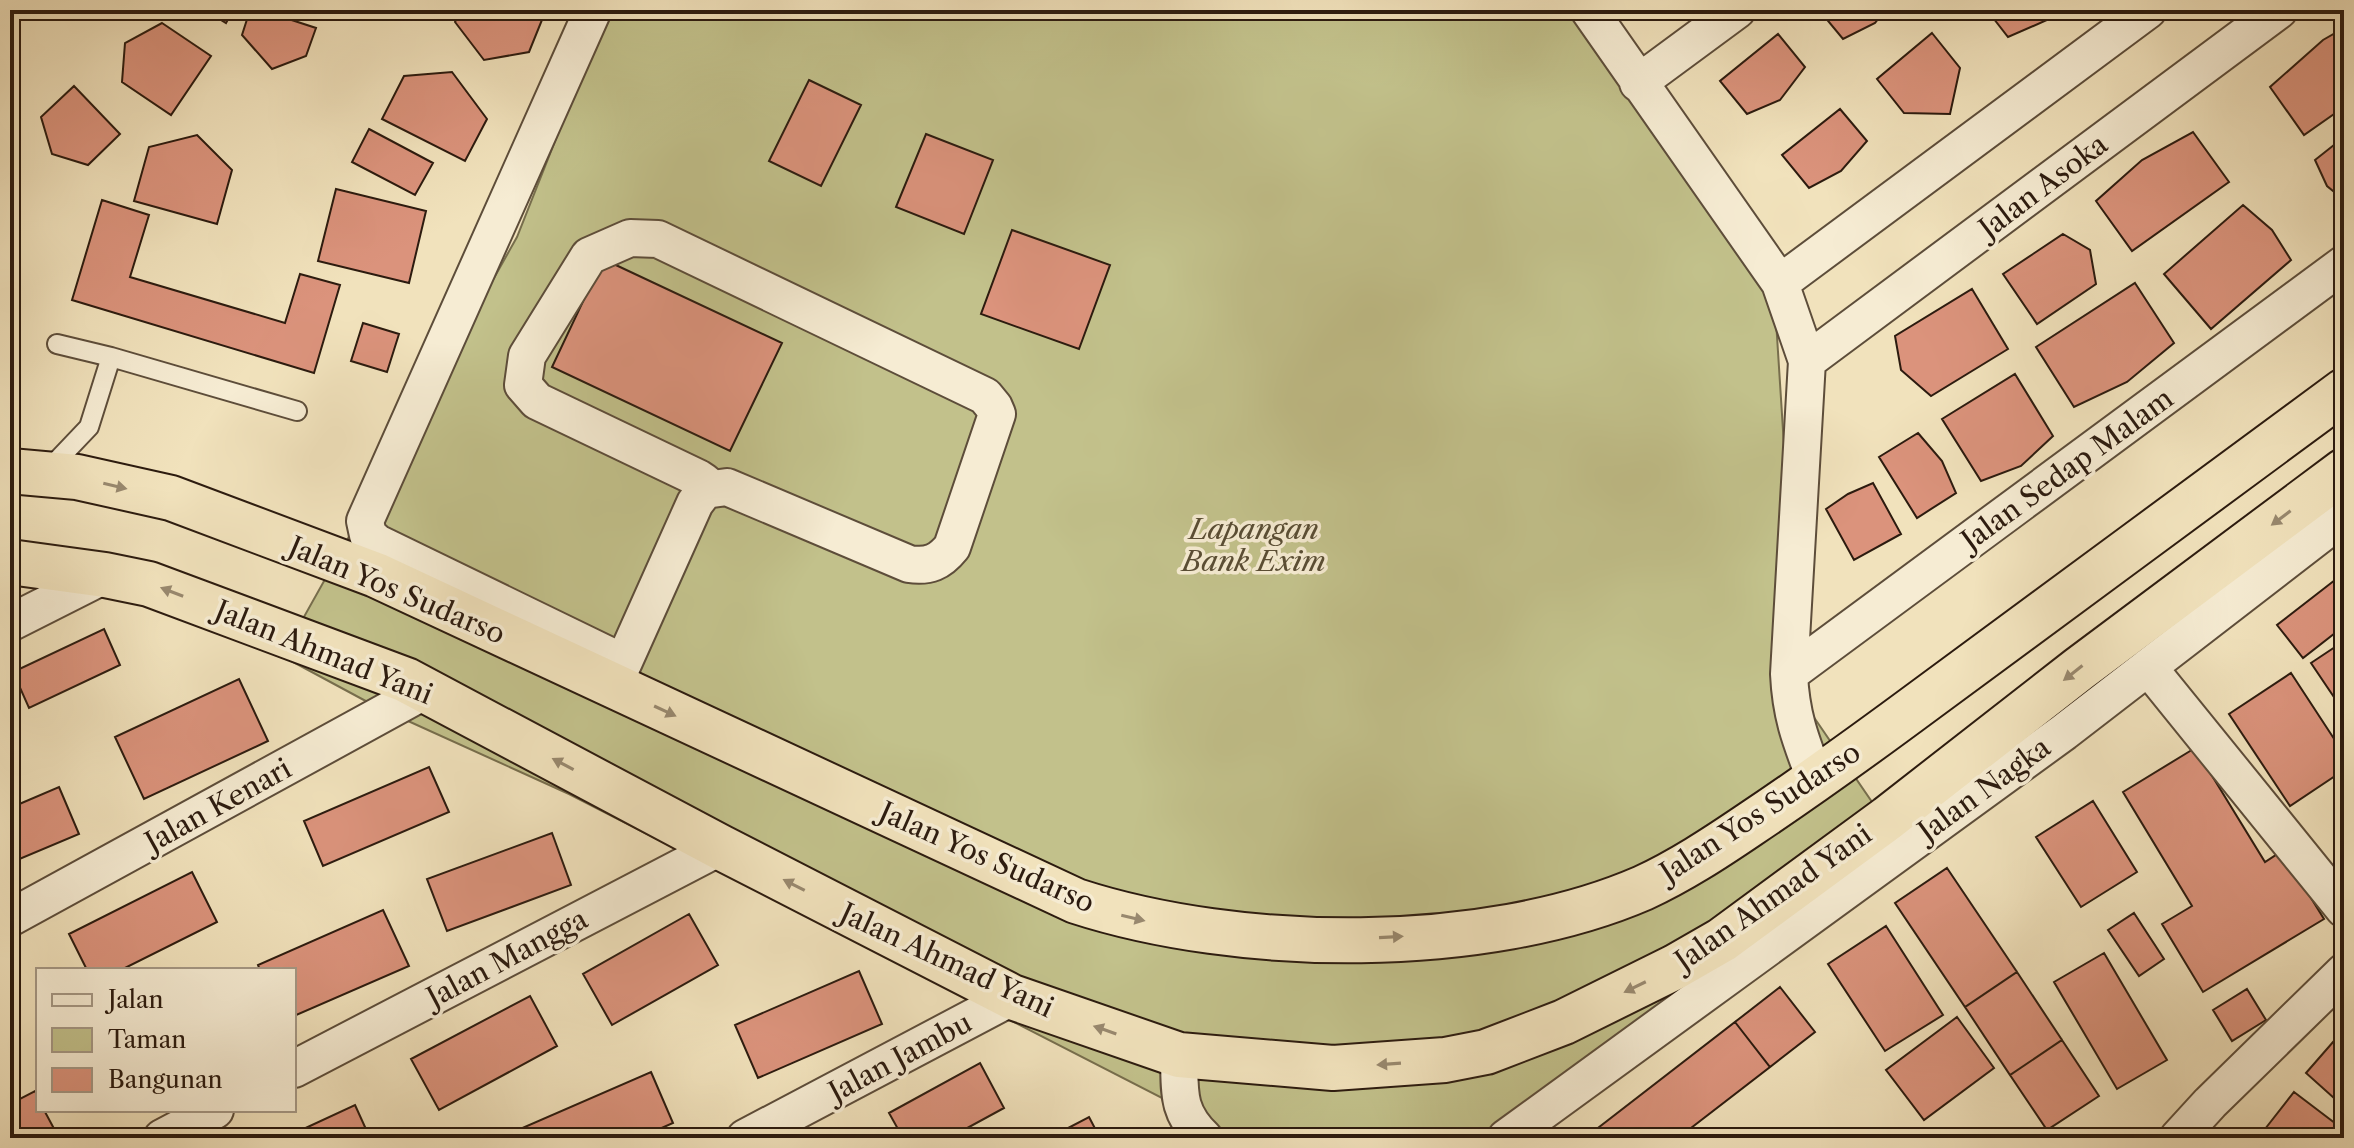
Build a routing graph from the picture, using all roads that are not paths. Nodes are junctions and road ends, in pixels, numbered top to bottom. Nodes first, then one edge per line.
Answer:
1 (593, 10) edge
2 (1589, 10) edge
3 (1737, 10) edge
4 (2148, 10) edge
5 (2279, 10) edge
6 (1638, 83) junction
7 (2344, 264) edge
8 (1780, 283) junction
9 (57, 344) dead end
10 (111, 357) junction
11 (1807, 361) junction
12 (2344, 391) edge
13 (297, 411) dead end
14 (2344, 471) edge
15 (27, 472) edge
16 (705, 490) junction
17 (2343, 520) edge
18 (10, 562) edge
19 (105, 575) junction
20 (10, 623) edge
21 (2148, 667) junction
22 (618, 674) junction
23 (1789, 674) junction
24 (426, 690) junction
25 (1816, 781) junction
26 (720, 847) junction
27 (2344, 909) edge
28 (10, 918) edge
29 (2344, 972) edge
30 (1012, 997) junction
31 (1179, 1055) junction
32 (296, 1068) edge
33 (211, 1112) edge
34 (162, 1138) edge
35 (745, 1138) edge
36 (1204, 1138) edge
37 (1506, 1138) edge
38 (2178, 1138) edge

1 - 22 street
2 - 6 street
3 - 6 street
4 - 8 street
5 - 11 street, Jalan Asoka
6 - 8 street
7 - 23 street, Jalan Sedap Malam
8 - 11 street
9 - 10 lane
10 - 13 lane
10 - 15 lane
11 - 23 street
12 - 25 highway, Jalan Yos Sudarso
14 -> 31 highway, Jalan Ahmad Yani
15 -> 22 highway, Jalan Yos Sudarso
16 - 16 street
16 - 22 street
17 - 21 street, Jalan Nagka
18 - 19 highway, Jalan Ahmad Yani
19 - 20 street
24 -> 19 highway, Jalan Ahmad Yani
21 - 27 street
21 - 37 street, Jalan Nagka
22 -> 25 highway, Jalan Yos Sudarso
23 - 25 street
26 -> 24 highway, Jalan Ahmad Yani
24 - 28 street, Jalan Kenari
30 -> 26 highway, Jalan Ahmad Yani
26 - 32 street, Jalan Mangga
29 - 38 street
31 -> 30 highway, Jalan Ahmad Yani
30 - 35 street, Jalan Jambu
31 - 36 street
33 - 34 street

